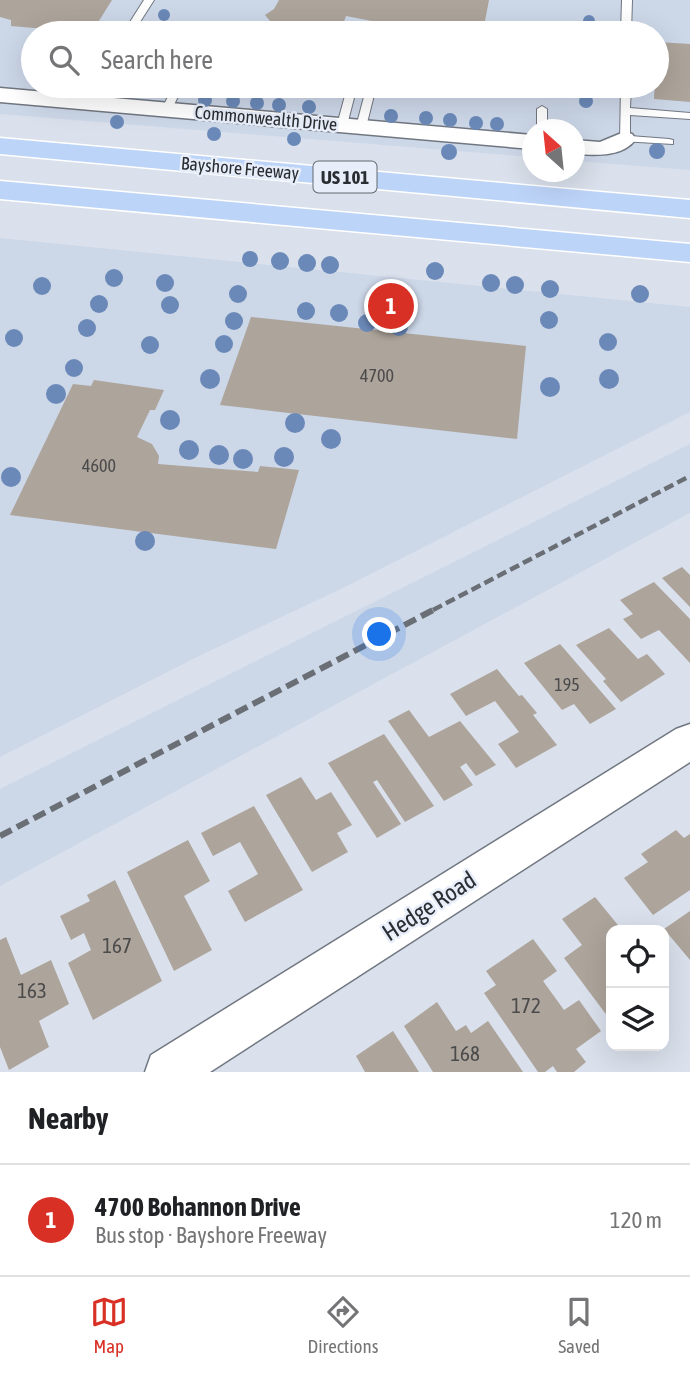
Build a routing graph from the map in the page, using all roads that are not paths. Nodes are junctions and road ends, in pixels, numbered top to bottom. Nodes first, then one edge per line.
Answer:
1 (149, 0) edge
2 (626, 0) edge
3 (136, 21) edge
4 (626, 21) edge
5 (0, 94) edge
6 (21, 94) edge
7 (111, 98) edge
8 (172, 98) edge
9 (350, 98) edge
10 (367, 98) edge
11 (626, 98) edge
12 (542, 109) dead end
13 (167, 110) junction
14 (626, 111) junction
15 (690, 116) edge
16 (542, 119) edge
17 (351, 126) junction
18 (624, 139) junction
19 (522, 141) edge
20 (668, 142) dead end
21 (0, 146) edge
22 (585, 148) edge
23 (0, 190) edge
24 (690, 209) edge
25 (690, 253) edge
26 (690, 741) edge
27 (168, 1072) edge

1 - 3 lane
2 - 4 lane
5 - 6 street, Commonwealth Drive
7 - 13 street, Commonwealth Drive
8 - 13 lane
9 - 17 lane
10 - 17 lane
11 - 14 lane
12 - 16 lane
13 - 17 street, Commonwealth Drive
14 - 15 lane
14 - 18 lane
17 - 19 street, Commonwealth Drive
18 - 20 lane
18 - 22 street
21 - 24 highway, Bayshore Freeway / US 101
23 - 25 highway, US 101
26 - 27 street, Hedge Road

